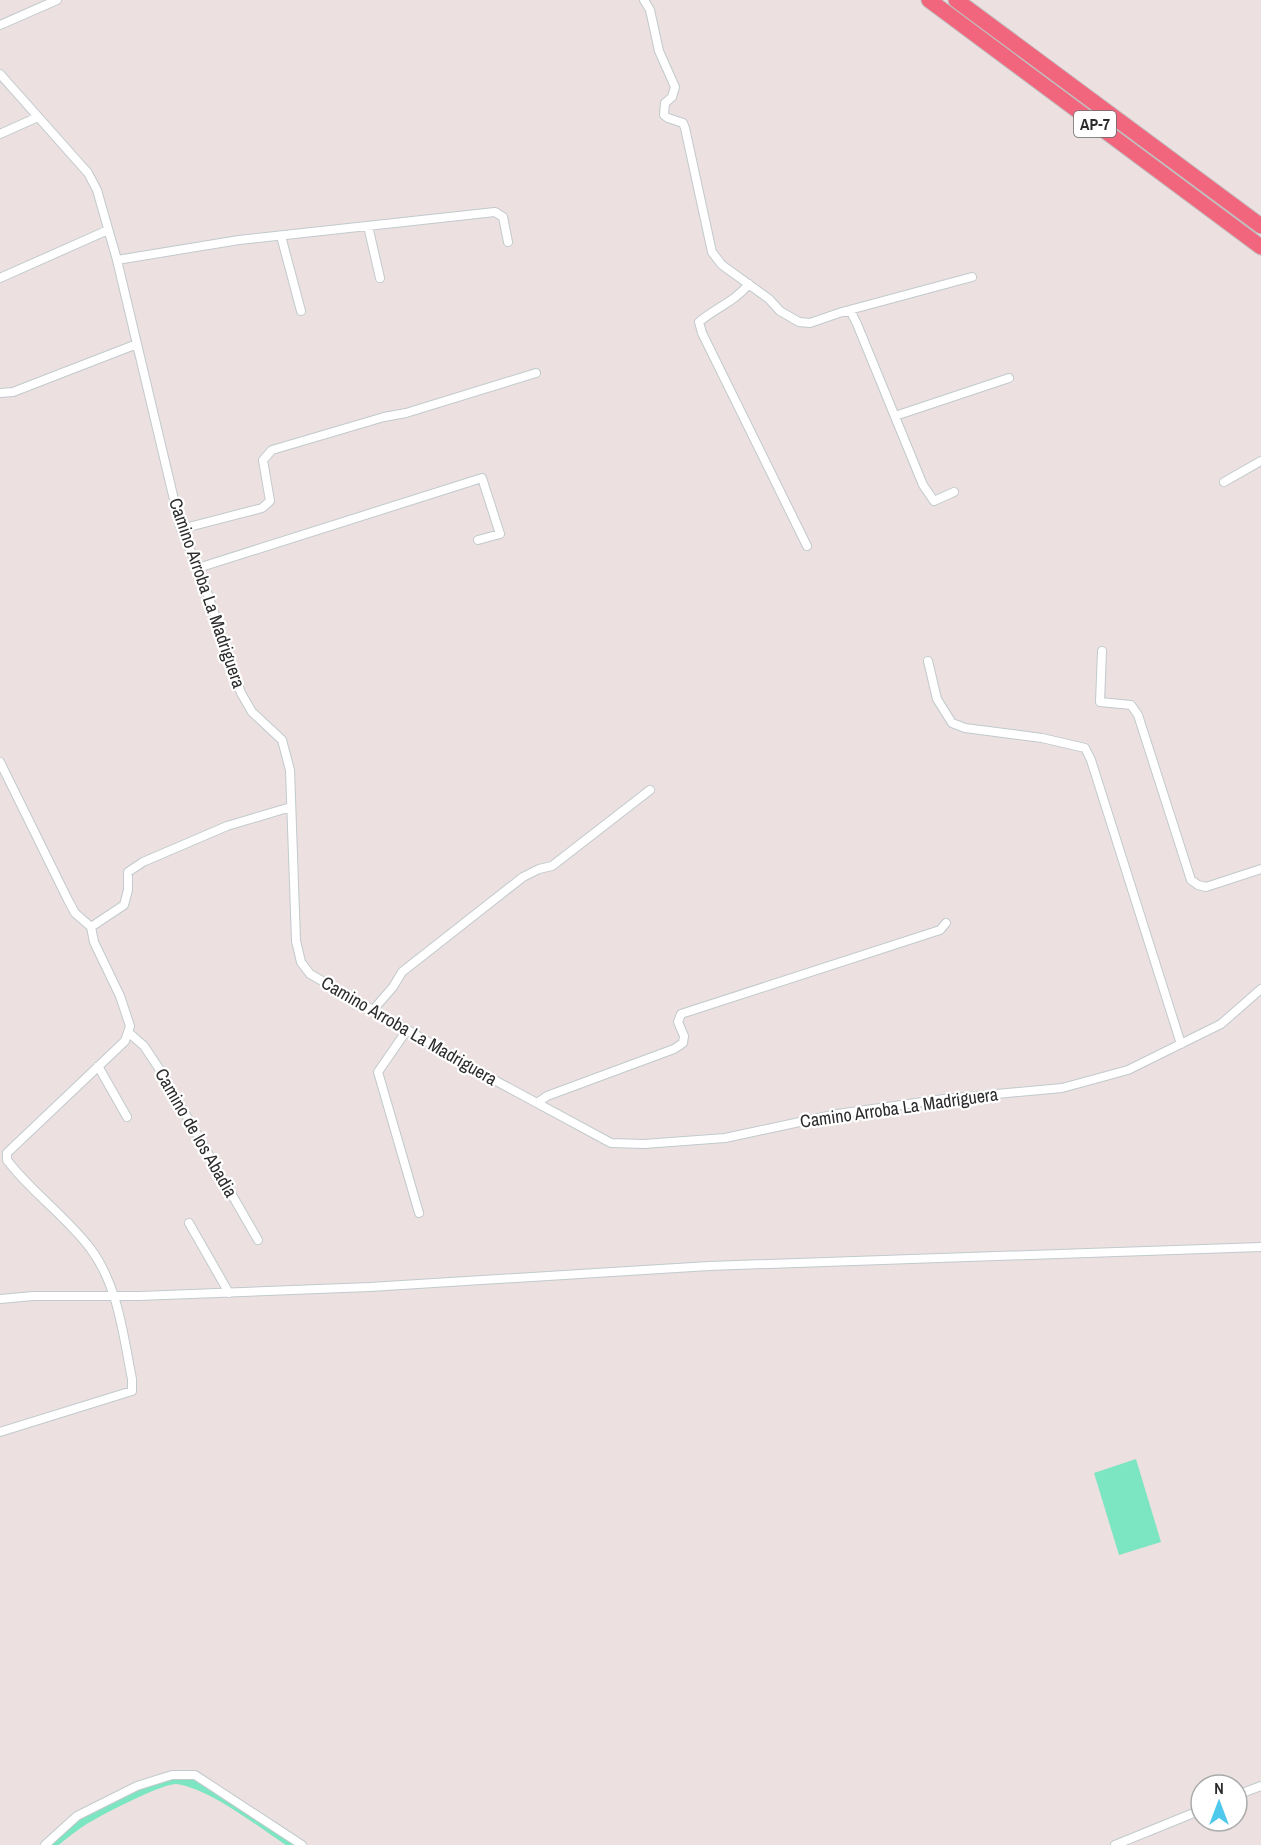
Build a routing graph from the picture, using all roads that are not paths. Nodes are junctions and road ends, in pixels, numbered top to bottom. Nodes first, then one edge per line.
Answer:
1 (57, 0) edge
2 (644, 0) edge
3 (929, 0) edge
4 (956, 0) edge
5 (0, 25) edge
6 (0, 74) edge
7 (38, 117) junction
8 (0, 134) edge
9 (368, 226) junction
10 (1261, 226) edge
11 (108, 230) junction
12 (281, 236) junction
13 (508, 242) dead end
14 (1261, 247) edge
15 (117, 260) junction
16 (972, 277) dead end
17 (0, 278) edge
18 (380, 278) dead end
19 (749, 284) junction
20 (302, 311) dead end
21 (842, 312) junction
22 (137, 344) junction
23 (536, 373) dead end
24 (1009, 378) dead end
25 (0, 393) edge
26 (896, 416) junction
27 (1261, 461) edge
28 (1224, 482) dead end
29 (954, 492) dead end
30 (181, 529) junction
31 (478, 540) dead end
32 (807, 546) dead end
33 (198, 568) junction
34 (1102, 651) dead end
35 (928, 660) dead end
36 (0, 762) edge
37 (650, 790) dead end
38 (291, 807) junction
39 (1261, 869) edge
40 (946, 923) dead end
41 (91, 927) junction
42 (1261, 989) edge
43 (373, 1011) junction
44 (407, 1030) junction
45 (128, 1032) junction
46 (1181, 1044) junction
47 (98, 1066) junction
48 (537, 1103) junction
49 (127, 1117) dead end
50 (419, 1212) dead end
51 (189, 1223) dead end
52 (258, 1240) dead end
53 (1261, 1247) edge
54 (229, 1293) junction
55 (116, 1296) junction
56 (0, 1299) edge
57 (0, 1432) edge
58 (1189, 1815) edge
59 (45, 1845) edge
60 (302, 1845) edge
61 (1115, 1845) edge

1 - 5 street
2 - 19 street
3 - 14 highway, AP-7
4 - 10 highway, AP-7
6 - 7 street, Camino Arroba La Madriguera
7 - 8 street
7 - 11 street, Camino Arroba La Madriguera
9 - 12 street
9 - 13 street
9 - 18 street
11 - 15 street, Camino Arroba La Madriguera
11 - 17 street
12 - 15 street
12 - 20 street
15 - 22 street, Camino Arroba La Madriguera
16 - 21 street
19 - 21 street
19 - 32 street
21 - 26 street
22 - 25 street
22 - 30 street, Camino Arroba La Madriguera
23 - 30 street
24 - 26 street
26 - 29 street
27 - 28 street
30 - 33 street, Camino Arroba La Madriguera
31 - 33 street
33 - 38 street, Camino Arroba La Madriguera
34 - 39 street
35 - 46 street
36 - 41 street
37 - 43 street
38 - 41 street
38 - 43 street, Camino Arroba La Madriguera
40 - 48 street
41 - 45 street
42 - 46 street, Camino Arroba La Madriguera
43 - 44 street, Camino Arroba La Madriguera
44 - 48 street, Camino Arroba La Madriguera
44 - 50 street
45 - 47 street
45 - 52 street, Camino de los Abadia
46 - 48 street, Camino Arroba La Madriguera
47 - 49 street
47 - 55 street
51 - 54 street
53 - 54 street
54 - 55 street
55 - 56 street
55 - 57 street
58 - 61 street
59 - 60 street

